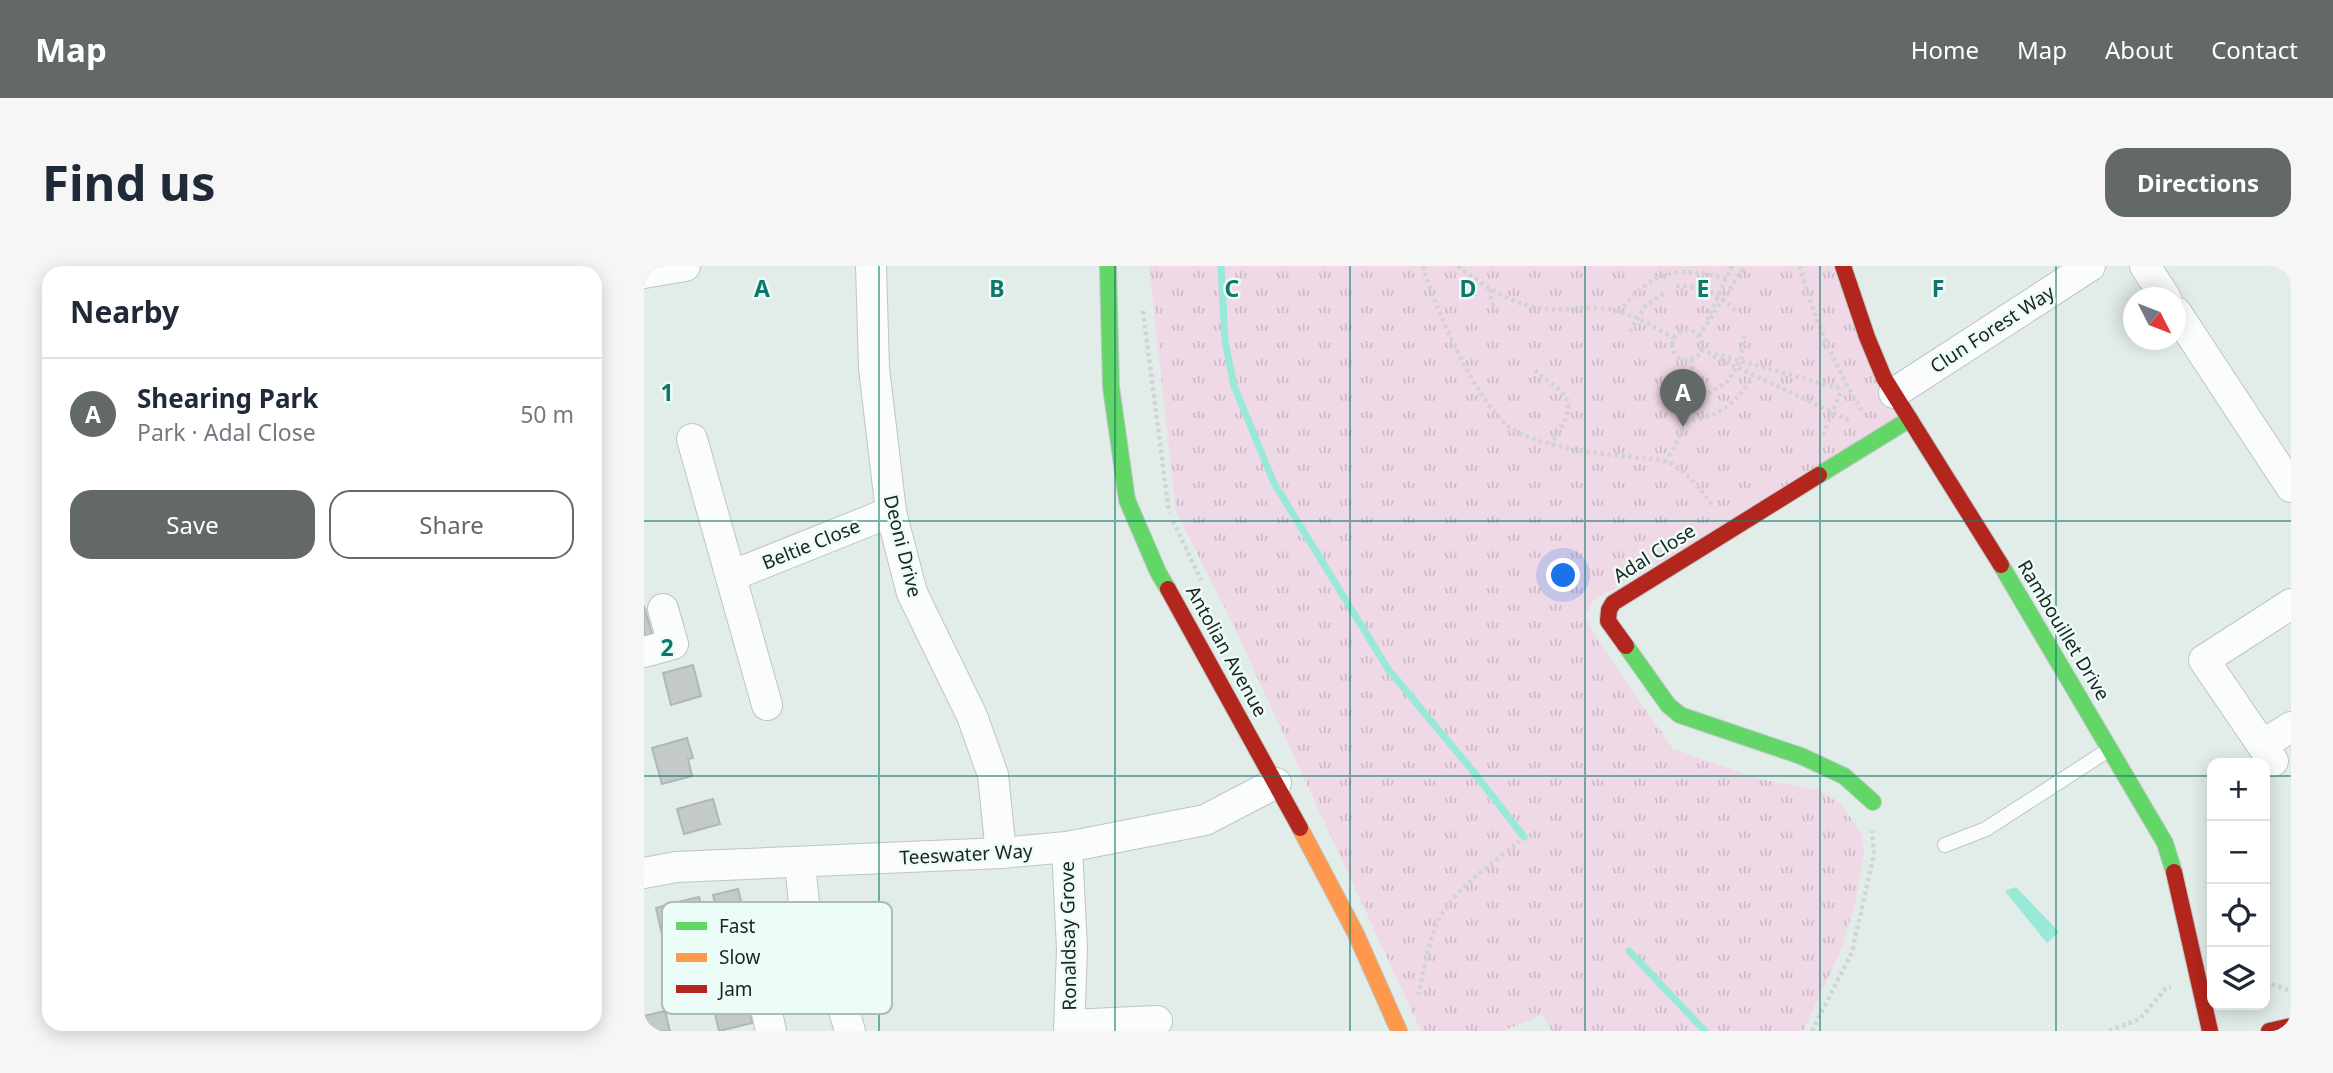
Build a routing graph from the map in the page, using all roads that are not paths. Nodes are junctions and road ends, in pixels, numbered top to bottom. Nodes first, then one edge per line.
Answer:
1 (685, 266) edge
2 (871, 266) edge
3 (1108, 266) edge
4 (1843, 266) edge
5 (2090, 266) edge
6 (2145, 266) edge
7 (644, 273) edge
8 (2159, 287) edge
9 (2186, 329) edge
10 (1902, 406) junction
11 (692, 439) dead end
12 (2291, 487) edge
13 (891, 512) junction
14 (730, 576) junction
15 (2291, 604) edge
16 (663, 609) dead end
17 (644, 652) edge
18 (767, 705) dead end
19 (2291, 727) edge
20 (2111, 748) junction
21 (1276, 783) junction
22 (1873, 802) dead end
23 (1945, 845) dead end
24 (1067, 847) junction
25 (1001, 853) junction
26 (800, 863) junction
27 (644, 873) edge
28 (804, 902) edge
29 (845, 1014) edge
30 (1157, 1021) dead end
31 (2291, 1026) edge
32 (1069, 1028) edge
33 (850, 1031) edge
34 (1399, 1031) edge
35 (2210, 1031) edge
36 (2269, 1031) edge

1 - 7 street
2 - 13 street, Deoni Drive
3 - 21 street, Antolian Avenue
4 - 10 street, Rambouillet Drive
5 - 10 street, Clun Forest Way
6 - 8 street
9 - 12 street
10 - 20 street, Rambouillet Drive
10 - 22 street, Adal Close
11 - 14 street
13 - 14 street, Beltie Close
13 - 25 street, Deoni Drive
14 - 18 street
15 - 19 street
16 - 17 street
20 - 23 lane
20 - 35 street, Rambouillet Drive
21 - 24 street, Teeswater Way
21 - 34 street, Antolian Avenue
24 - 25 street, Teeswater Way
24 - 32 street, Ronaldsay Grove
25 - 26 street, Teeswater Way
26 - 27 street, Teeswater Way
26 - 28 street
29 - 33 street
30 - 32 street, Ronaldsay Grove
31 - 36 street

